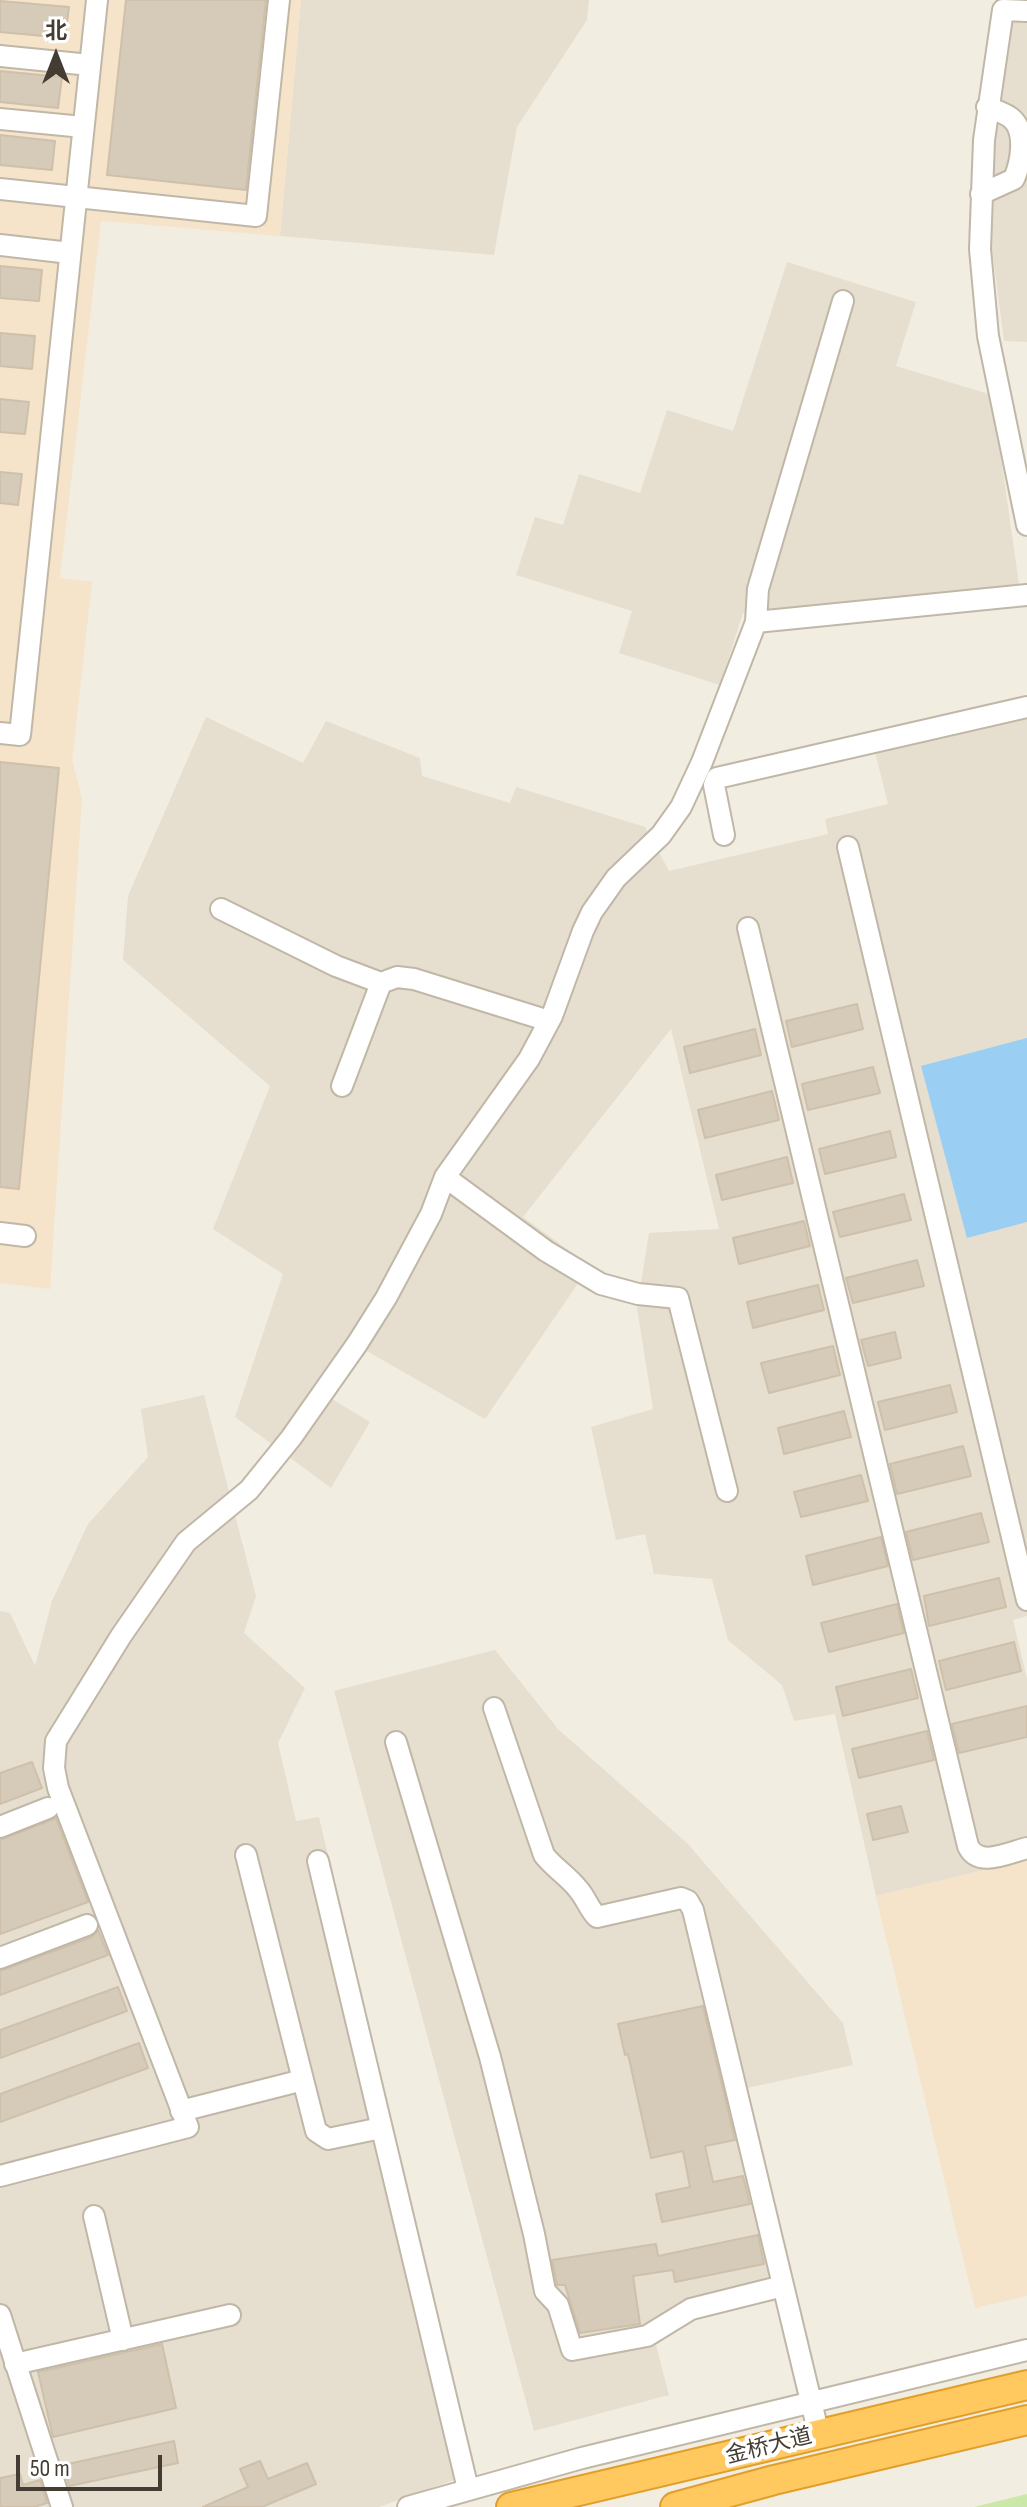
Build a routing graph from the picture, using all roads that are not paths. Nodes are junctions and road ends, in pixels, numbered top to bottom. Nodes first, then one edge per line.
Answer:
1 (97, 0) edge
2 (279, 0) edge
3 (1027, 11) edge
4 (0, 56) edge
5 (90, 65) junction
6 (987, 107) junction
7 (0, 119) edge
8 (83, 127) junction
9 (1024, 150) edge
10 (0, 189) edge
11 (981, 194) junction
12 (76, 197) junction
13 (0, 245) edge
14 (70, 253) junction
15 (843, 301) dead end
16 (1027, 525) edge
17 (1027, 595) edge
18 (756, 622) junction
19 (1027, 707) edge
20 (0, 733) edge
21 (724, 835) dead end
22 (848, 847) dead end
23 (221, 909) dead end
24 (748, 928) dead end
25 (381, 983) junction
26 (549, 1021) junction
27 (342, 1086) dead end
28 (445, 1177) junction
29 (0, 1233) edge
30 (25, 1236) dead end
31 (727, 1491) dead end
32 (1027, 1600) edge
33 (494, 1708) dead end
34 (396, 1742) dead end
35 (48, 1808) dead end
36 (0, 1827) edge
37 (1027, 1848) edge
38 (246, 1855) dead end
39 (318, 1861) dead end
40 (87, 1925) dead end
41 (0, 1958) edge
42 (303, 2080) junction
43 (181, 2111) junction
44 (381, 2128) junction
45 (0, 2176) edge
46 (94, 2216) dead end
47 (783, 2286) junction
48 (0, 2315) edge
49 (230, 2315) dead end
50 (123, 2340) junction
51 (1027, 2350) edge
52 (15, 2364) junction
53 (1027, 2385) edge
54 (812, 2402) junction
55 (1027, 2420) edge
56 (819, 2435) junction
57 (468, 2489) junction
58 (62, 2507) edge
59 (408, 2507) edge
60 (511, 2507) edge
61 (675, 2507) edge

1 - 5 street
2 - 12 street
3 - 6 street
4 - 5 street
5 - 8 street
6 - 9 street
6 - 11 street
7 - 8 street
8 - 12 street
9 - 11 street
10 - 12 street
11 - 16 street
12 - 14 street
13 - 14 street
14 - 20 street
15 - 18 street
17 - 18 street
18 - 26 street
19 - 21 street
22 - 32 street
23 - 25 street
24 - 37 street
25 - 26 street
25 - 27 street
26 - 28 street
28 - 31 street
28 - 43 street
29 - 30 street
33 - 47 street
34 - 47 street
35 - 36 street
38 - 42 street
39 - 44 street
40 - 41 street
42 - 43 street
42 - 44 street
43 - 45 street
44 - 57 street
46 - 50 street
47 - 54 street
48 - 52 street
49 - 50 street
50 - 52 street
51 - 54 street
52 - 58 street
53 - 56 highway, 金桥大道
54 - 56 street
54 - 57 street
55 - 61 highway, 金桥大道
56 - 60 highway, 金桥大道
57 - 59 street

